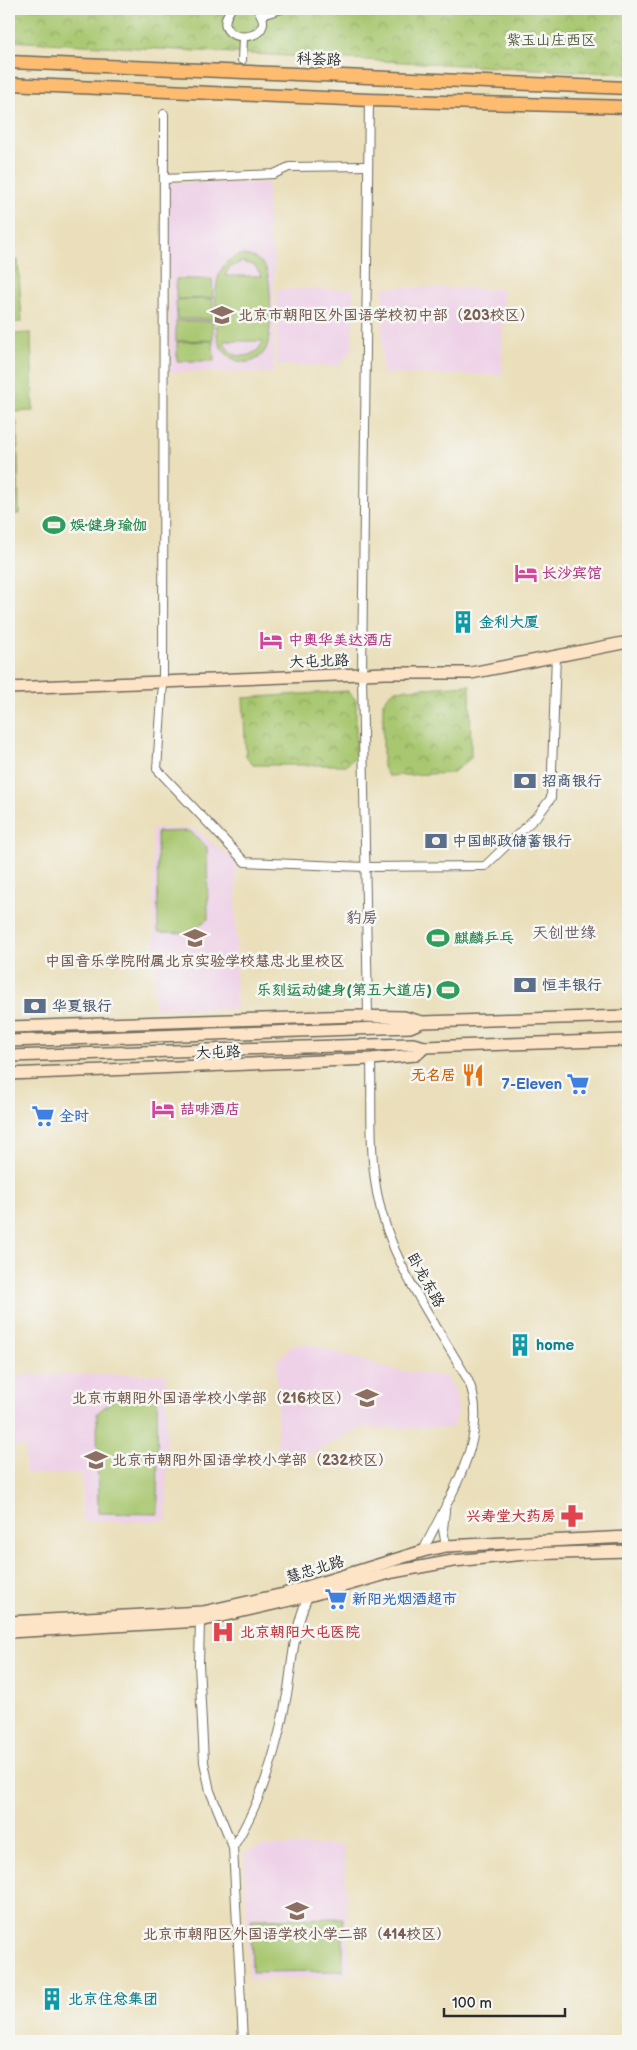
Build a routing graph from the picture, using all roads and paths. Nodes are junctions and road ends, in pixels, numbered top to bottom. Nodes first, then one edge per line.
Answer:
1 (231, 9) edge
2 (282, 9) edge
3 (259, 12) edge
4 (243, 38) junction
5 (242, 60) dead end
6 (9, 62) edge
7 (9, 84) edge
8 (628, 88) edge
9 (369, 100) junction
10 (628, 107) edge
11 (164, 114) dead end
12 (368, 166) junction
13 (164, 179) junction
14 (628, 642) edge
15 (556, 655) junction
16 (362, 674) junction
17 (163, 682) junction
18 (9, 688) edge
19 (365, 867) junction
20 (368, 1016) junction
21 (628, 1016) edge
22 (422, 1022) junction
23 (9, 1027) edge
24 (628, 1040) edge
25 (9, 1041) edge
26 (425, 1047) junction
27 (9, 1056) edge
28 (371, 1060) junction
29 (9, 1074) edge
30 (448, 1502) junction
31 (628, 1537) edge
32 (446, 1546) junction
33 (423, 1551) junction
34 (628, 1551) edge
35 (308, 1596) junction
36 (200, 1621) junction
37 (9, 1622) edge
38 (9, 1632) edge
39 (233, 1847) junction
40 (243, 2041) edge

1 - 4 street
2 - 3 street
3 - 4 street
4 - 5 street
6 - 8 main road, 科荟路
7 - 9 main road
9 - 10 main road
9 - 12 street
11 - 13 street
12 - 13 street
12 - 16 street
13 - 17 street
14 - 15 street, 大屯北路
15 - 16 street, 大屯北路
15 - 19 street
16 - 17 street, 大屯北路
16 - 19 street
17 - 18 street, 大屯北路
17 - 19 street
19 - 20 street
20 - 22 street, 大屯路
20 - 23 street, 大屯路
21 - 22 street, 大屯路
22 - 25 street, 大屯路
24 - 26 street, 大屯路
26 - 27 street, 大屯路
26 - 28 street, 大屯路
28 - 29 street, 大屯路
28 - 30 street, 卧龙东路
30 - 32 street, 卧龙东路
30 - 33 street, 卧龙东路
31 - 32 street, 慧忠北路
32 - 33 street, 慧忠北路
33 - 37 street, 慧忠北路
34 - 35 street, 慧忠北路
35 - 36 street, 慧忠北路
35 - 39 street
36 - 38 street, 慧忠北路
36 - 39 street
39 - 40 street

